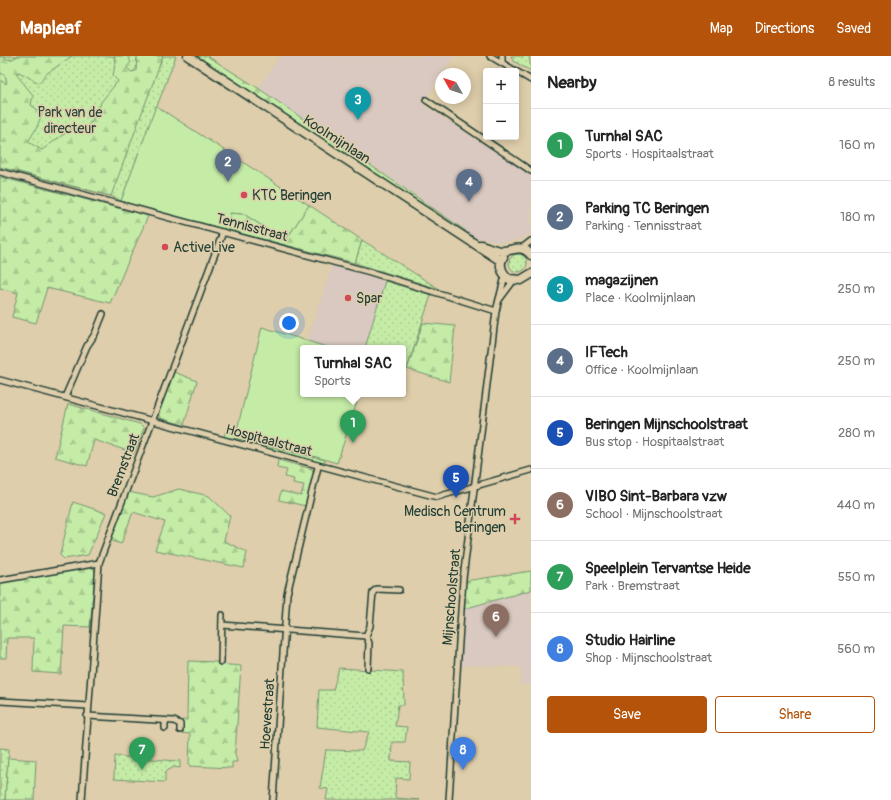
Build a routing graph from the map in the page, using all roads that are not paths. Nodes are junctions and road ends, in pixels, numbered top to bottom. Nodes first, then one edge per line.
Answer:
1 (188, 56) edge
2 (490, 56) edge
3 (502, 56) edge
4 (502, 62) junction
5 (531, 80) edge
6 (426, 100) dead end
7 (531, 170) edge
8 (0, 172) edge
9 (223, 232) junction
10 (531, 241) edge
11 (471, 242) junction
12 (522, 248) junction
13 (510, 249) junction
14 (531, 254) edge
15 (501, 261) junction
16 (505, 276) junction
17 (529, 278) edge
18 (514, 280) junction
19 (498, 301) junction
20 (496, 311) junction
21 (103, 314) dead end
22 (0, 380) edge
23 (65, 397) junction
24 (152, 421) junction
25 (318, 467) junction
26 (531, 470) edge
27 (475, 486) junction
28 (99, 563) junction
29 (0, 580) edge
30 (399, 590) dead end
31 (222, 615) dead end
32 (222, 625) junction
33 (284, 629) junction
34 (366, 636) junction
35 (221, 662) dead end
36 (368, 668) dead end
37 (0, 701) edge
38 (88, 706) junction
39 (88, 716) junction
40 (165, 721) junction
41 (164, 728) dead end
42 (180, 730) dead end
43 (82, 800) edge
44 (273, 800) edge
45 (449, 800) edge

1 - 11 main road, Koolmijnlaan
2 - 4 street
3 - 4 street
4 - 5 street
6 - 7 street
8 - 9 street, Tennisstraat
9 - 20 street, Tennisstraat
9 - 24 street, Bremstraat
10 - 12 street
11 - 13 main road, Koolmijnlaan
11 - 15 main road, Koolmijnlaan
12 - 13 main road, Koolmijnlaan
12 - 14 main road
13 - 15 main road
15 - 16 main road
16 - 18 main road
16 - 19 street, Mijnschoolstraat
17 - 18 main road
18 - 19 street, Mijnschoolstraat
19 - 20 street, Mijnschoolstraat
20 - 27 street, Mijnschoolstraat
21 - 23 street
22 - 23 street, Hospitaalstraat
23 - 24 street, Hospitaalstraat
24 - 25 street, Hospitaalstraat
24 - 28 street, Bremstraat
25 - 27 street, Hospitaalstraat
25 - 33 street, Hoevestraat
26 - 27 street, Hospitaalstraat
27 - 45 street, Mijnschoolstraat
28 - 29 street
28 - 38 street, Bremstraat
30 - 34 street
31 - 32 street
32 - 33 street
32 - 35 street
33 - 34 street
33 - 44 street, Hoevestraat
34 - 36 street
37 - 38 street
38 - 39 street, Bremstraat
39 - 40 street
39 - 43 street, Bremstraat
40 - 41 street
40 - 42 street

